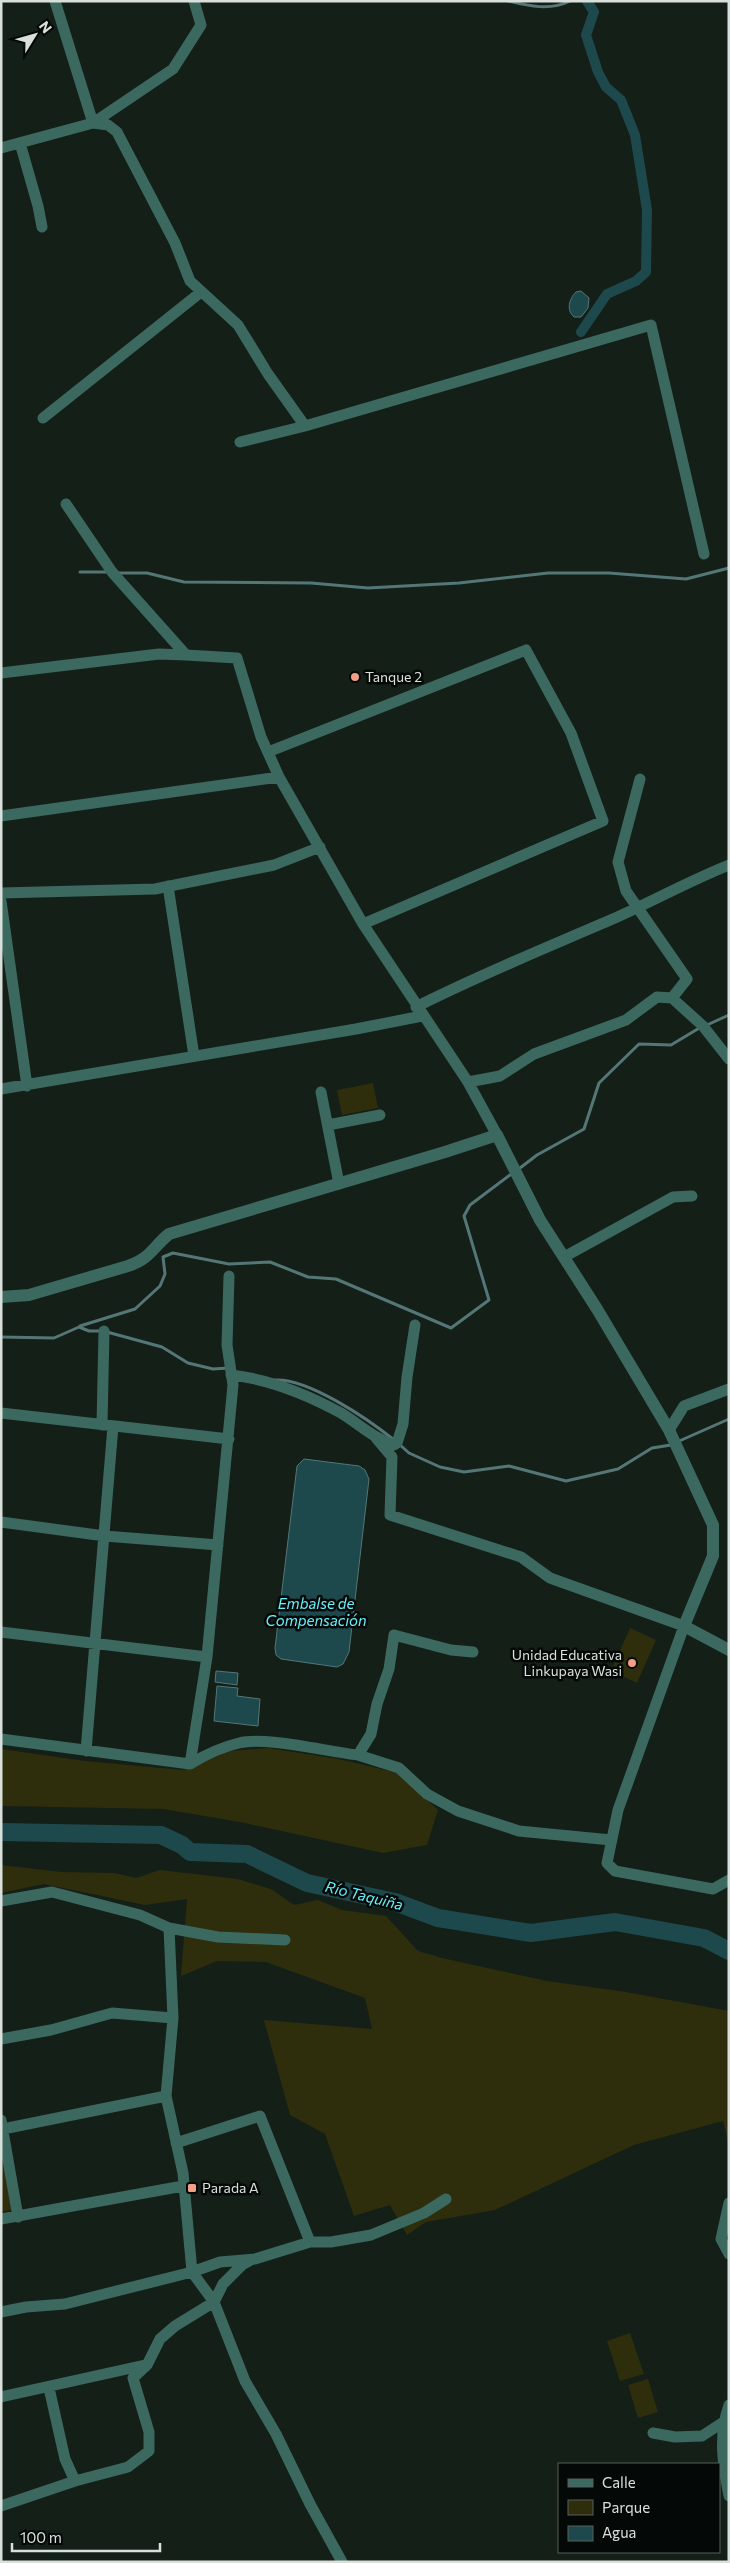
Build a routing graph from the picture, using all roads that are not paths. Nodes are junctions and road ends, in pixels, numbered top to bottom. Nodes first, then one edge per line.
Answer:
1 (55, 1) edge
2 (194, 1) edge
3 (92, 122) junction
4 (20, 143) junction
5 (1, 148) edge
6 (42, 227) dead end
7 (202, 292) junction
8 (43, 418) dead end
9 (305, 426) junction
10 (240, 442) dead end
11 (66, 504) dead end
12 (704, 554) dead end
13 (186, 655) junction
14 (1, 673) edge
15 (268, 752) junction
16 (279, 777) junction
17 (640, 778) dead end
18 (1, 816) edge
19 (320, 847) junction
20 (729, 865) edge
21 (168, 886) junction
22 (1, 893) edge
23 (1, 901) edge
24 (637, 908) junction
25 (363, 924) junction
26 (672, 998) junction
27 (419, 1011) junction
28 (194, 1056) junction
29 (729, 1059) edge
30 (468, 1082) junction
31 (28, 1086) junction
32 (1, 1089) edge
33 (322, 1092) dead end
34 (380, 1115) dead end
35 (328, 1126) junction
36 (497, 1135) junction
37 (339, 1184) junction
38 (692, 1196) dead end
39 (564, 1257) junction
40 (229, 1276) dead end
41 (1, 1297) edge
42 (415, 1324) dead end
43 (104, 1331) dead end
44 (231, 1375) junction
45 (729, 1389) edge
46 (1, 1413) edge
47 (108, 1426) junction
48 (668, 1430) junction
49 (376, 1438) junction
50 (229, 1439) junction
51 (1, 1522) edge
52 (105, 1536) junction
53 (218, 1544) junction
54 (684, 1626) junction
55 (1, 1632) edge
56 (96, 1642) junction
57 (729, 1650) edge
58 (474, 1652) dead end
59 (207, 1657) junction
60 (1, 1739) edge
61 (86, 1751) junction
62 (358, 1755) junction
63 (190, 1764) junction
64 (611, 1840) junction
65 (729, 1880) edge
66 (1, 1901) edge
67 (169, 1928) junction
68 (285, 1940) dead end
69 (173, 2018) junction
70 (1, 2039) edge
71 (166, 2096) junction
72 (2, 2124) edge
73 (176, 2143) junction
74 (183, 2186) junction
75 (446, 2199) dead end
76 (729, 2203) edge
77 (18, 2217) junction
78 (1, 2220) edge
79 (310, 2242) junction
80 (729, 2254) edge
81 (255, 2259) junction
82 (192, 2272) junction
83 (214, 2302) junction
84 (1, 2312) edge
85 (147, 2365) junction
86 (49, 2388) junction
87 (1, 2397) edge
88 (729, 2405) edge
89 (726, 2420) edge
90 (653, 2433) dead end
91 (75, 2481) junction
92 (729, 2496) edge
93 (1, 2506) edge
94 (342, 2562) edge

1 - 3 street
2 - 3 street
3 - 4 street
3 - 7 street
4 - 5 street
4 - 6 street
7 - 8 street
7 - 9 street
9 - 10 street
9 - 12 street
11 - 13 street
13 - 14 street
13 - 15 street
15 - 16 street
15 - 25 street
16 - 18 street
16 - 19 street
17 - 24 street
19 - 21 street
19 - 25 street
20 - 24 street
21 - 22 street
21 - 28 street
23 - 31 street
24 - 26 street
24 - 27 street
25 - 27 street
26 - 29 street
26 - 30 street
27 - 28 street
27 - 30 street
28 - 31 street
30 - 36 street
31 - 32 street
33 - 35 street
34 - 35 street
35 - 37 street
36 - 37 street
36 - 39 street
37 - 41 street
38 - 39 street
39 - 48 street
40 - 44 street
42 - 49 street
43 - 47 street
44 - 49 street
44 - 50 street
45 - 48 street
46 - 47 street
47 - 50 street
47 - 52 street
48 - 54 street
49 - 54 street
50 - 53 street
51 - 52 street
52 - 53 street
52 - 56 street
53 - 59 street
54 - 57 street
54 - 64 street
55 - 56 street
56 - 59 street
56 - 61 street
58 - 62 street
59 - 63 street
60 - 61 street
61 - 63 street
62 - 63 street
62 - 64 street
64 - 65 street
66 - 67 street
67 - 68 street
67 - 69 street
69 - 70 street
69 - 71 street
71 - 72 street
71 - 73 street
72 - 77 street
73 - 74 street
73 - 79 street
74 - 77 street
74 - 82 street
75 - 79 street
76 - 80 street
77 - 78 street
79 - 81 street
81 - 82 street
81 - 83 street
82 - 83 street
82 - 84 street
83 - 85 street
83 - 94 street
85 - 86 street
85 - 91 street
86 - 87 street
86 - 91 street
88 - 89 street
89 - 90 street
89 - 92 street
91 - 93 street

